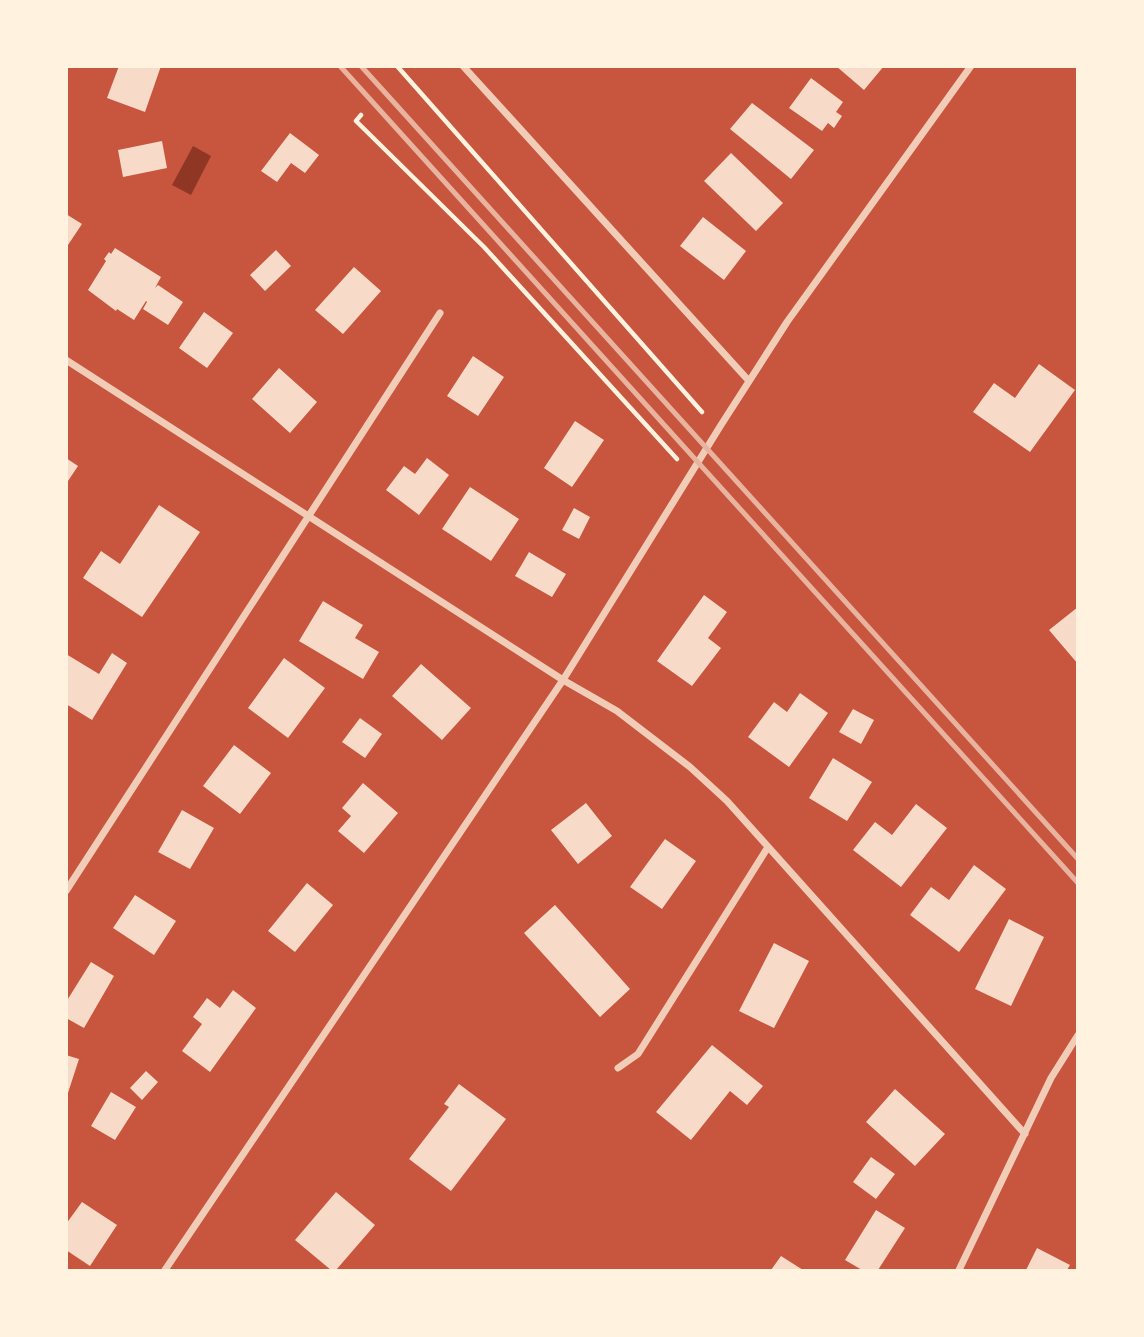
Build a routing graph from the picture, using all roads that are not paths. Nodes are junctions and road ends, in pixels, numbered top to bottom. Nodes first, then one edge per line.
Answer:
1 (463, 66) edge
2 (971, 66) edge
3 (440, 313) dead end
4 (66, 360) edge
5 (749, 381) junction
6 (309, 516) junction
7 (563, 680) junction
8 (768, 848) junction
9 (66, 891) edge
10 (1077, 1035) edge
11 (618, 1068) dead end
12 (1025, 1134) junction
13 (165, 1270) edge
14 (959, 1270) edge

1 - 5 street
2 - 5 street
3 - 6 street
4 - 6 street
5 - 7 street
6 - 7 street
6 - 9 street
7 - 8 street
7 - 13 street
8 - 11 street
8 - 12 street
10 - 12 street
12 - 14 street

